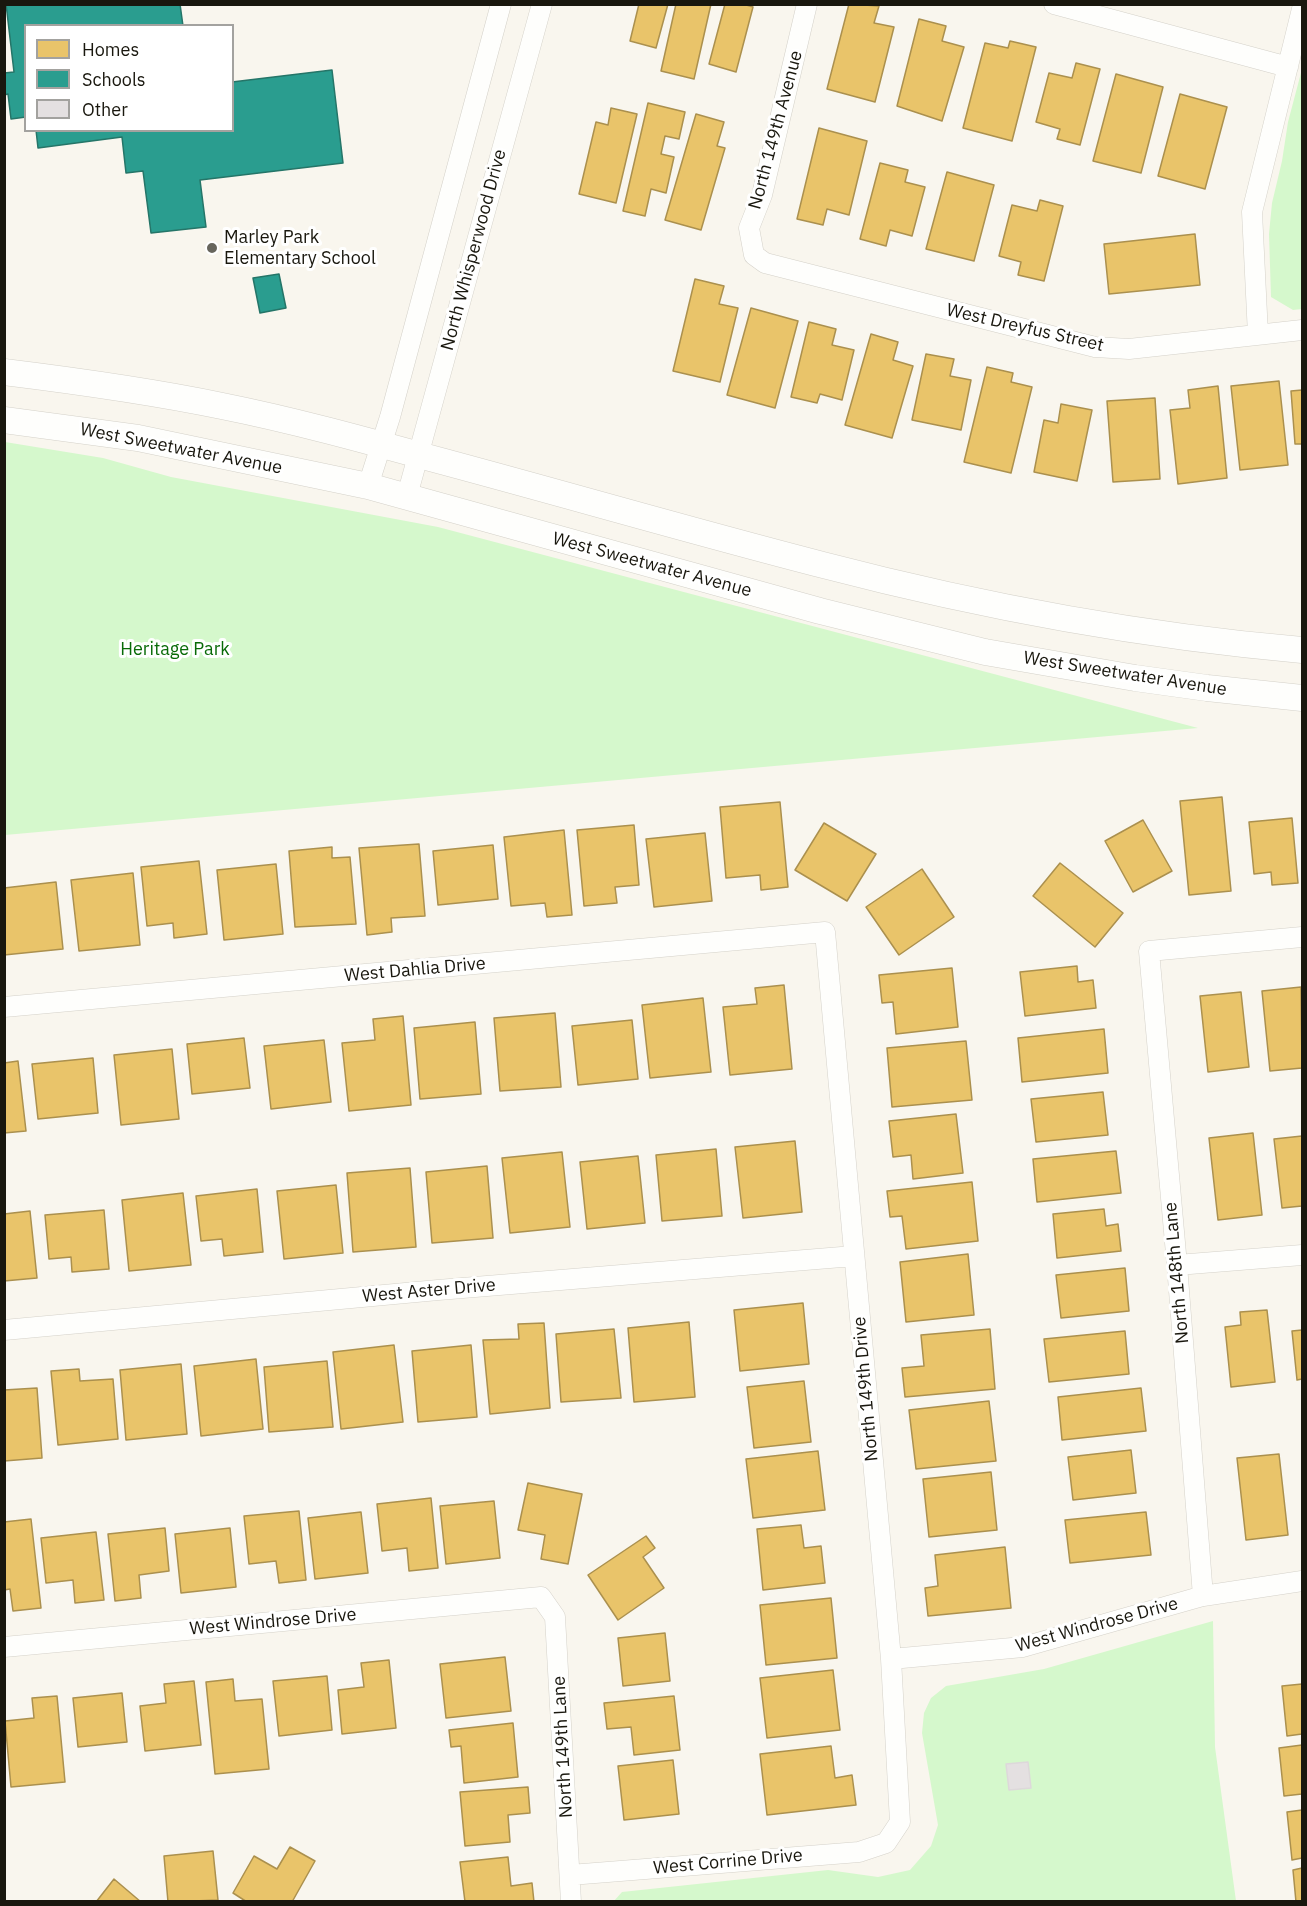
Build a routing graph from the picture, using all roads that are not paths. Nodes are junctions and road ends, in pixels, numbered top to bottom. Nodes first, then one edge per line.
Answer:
1 (501, 4) edge
2 (542, 4) edge
3 (807, 4) edge
4 (1054, 4) edge
5 (1302, 9) edge
6 (1288, 67) junction
7 (754, 255) joint
8 (1302, 330) edge
9 (1258, 335) junction
10 (4, 372) edge
11 (4, 420) edge
12 (381, 444) junction
13 (418, 454) junction
14 (368, 486) junction
15 (407, 496) junction
16 (1302, 650) edge
17 (1302, 698) edge
18 (825, 932) joint
19 (1302, 937) edge
20 (4, 1007) edge
21 (1302, 1255) edge
22 (854, 1256) junction
23 (1177, 1265) junction
24 (4, 1330) edge
25 (1302, 1581) edge
26 (1203, 1596) junction
27 (541, 1597) joint
28 (4, 1647) edge
29 (891, 1659) junction
30 (886, 1842) joint
31 (570, 1875) junction
32 (571, 1902) edge

1 - 12 street, North Whisperwood Drive
2 - 13 street, North Whisperwood Drive
3 - 7 street, North 149th Avenue
4 - 6 street
5 - 6 street
6 - 9 street
7 - 9 street, West Dreyfus Street
8 - 9 street, West Dreyfus Street
10 - 12 street
11 - 14 street, West Sweetwater Avenue
12 - 13 street
12 - 14 street, North Whisperwood Drive
13 - 15 street, North Whisperwood Drive
13 - 16 street
14 - 15 street, West Sweetwater Avenue
15 - 17 street, West Sweetwater Avenue
18 - 20 street, West Dahlia Drive
18 - 22 street, North 149th Drive
19 - 23 street, North 148th Lane
21 - 23 street
22 - 24 street, West Aster Drive
22 - 29 street, North 149th Drive
23 - 26 street, North 148th Lane
25 - 26 street, West Windrose Drive
26 - 29 street, West Windrose Drive
27 - 28 street, West Windrose Drive
27 - 31 street, North 149th Lane
29 - 30 street, North 149th Drive
30 - 31 street, West Corrine Drive
31 - 32 street, North 149th Lane

